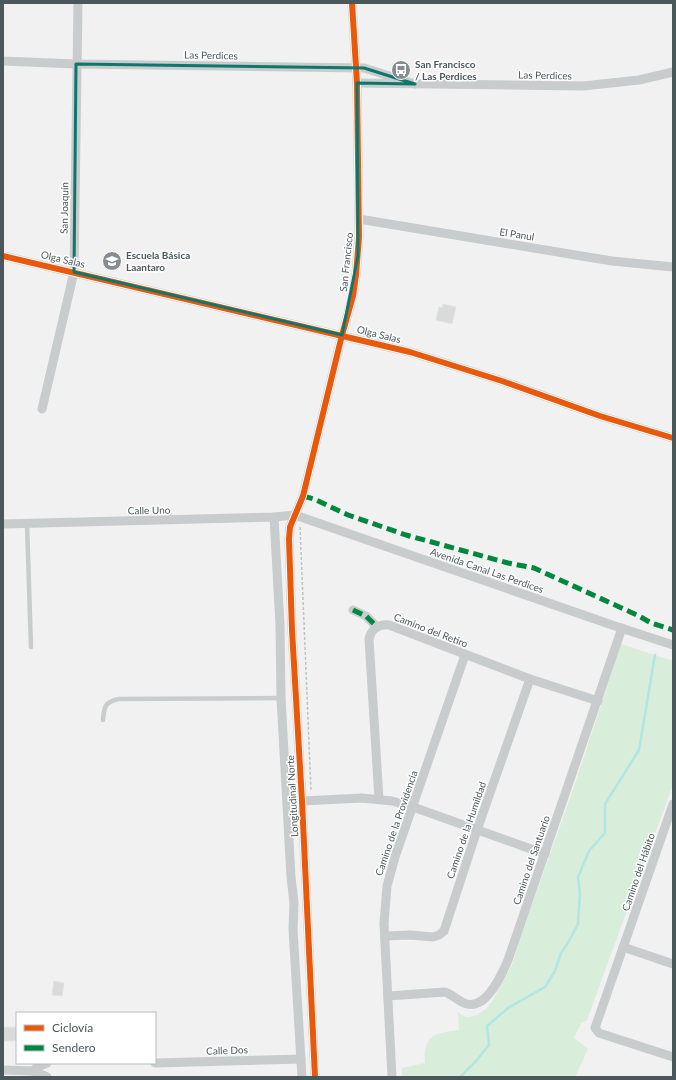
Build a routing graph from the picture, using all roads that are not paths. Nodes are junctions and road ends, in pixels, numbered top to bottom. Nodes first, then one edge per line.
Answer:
1 (78, 3) edge
2 (352, 3) edge
3 (3, 61) edge
4 (76, 64) junction
5 (356, 68) junction
6 (673, 72) edge
7 (357, 83) junction
8 (415, 84) junction
9 (359, 219) junction
10 (3, 256) edge
11 (673, 267) edge
12 (74, 272) junction
13 (342, 335) junction
14 (42, 409) dead end
15 (673, 438) edge
16 (295, 515) junction
17 (274, 518) junction
18 (3, 524) edge
19 (27, 524) junction
20 (353, 610) dead end
21 (377, 626) junction
22 (622, 628) junction
23 (673, 644) edge
24 (31, 648) dead end
25 (465, 655) junction
26 (530, 679) junction
27 (281, 698) junction
28 (598, 701) junction
29 (103, 720) dead end
30 (379, 799) junction
31 (302, 801) junction
32 (673, 804) edge
33 (413, 807) junction
34 (477, 830) junction
35 (545, 854) junction
36 (385, 936) junction
37 (623, 947) junction
38 (673, 964) edge
39 (388, 996) junction
40 (673, 1057) edge
41 (300, 1059) junction
42 (156, 1063) edge
43 (45, 1064) edge
44 (3, 1070) edge
45 (33, 1071) junction
46 (47, 1077) edge
47 (302, 1077) edge
48 (315, 1077) edge
49 (392, 1077) edge

1 - 4 street, San Joaquín
2 - 5 street, San Francisco
3 - 4 street, Las Perdices
4 - 5 street, Las Perdices
4 - 12 street, San Joaquín
5 - 7 street, San Francisco
5 - 8 street, Las Perdices
6 - 8 street, Las Perdices
7 - 8 street, Las Perdices
7 - 9 street, San Francisco
9 - 11 street, El Panul
9 - 13 street, San Francisco
10 - 12 street, Olga Salas
12 - 13 street, Olga Salas
12 - 14 street, San Joaquín
13 - 15 street, Olga Salas
13 - 16 street, San Francisco
16 - 17 street, Calle Uno
16 - 22 street, Avenida Canal Las Perdices
16 - 31 street, Longitudinal Norte
17 - 19 street, Calle Uno
17 - 27 street, Longitudinal Norte
18 - 19 street, Calle Uno
19 - 24 lane
20 - 21 street
21 - 25 street, Camino del Retiro
21 - 30 street
22 - 23 street, Avenida Canal Las Perdices
22 - 28 street, Camino del Santuario
25 - 26 street, Camino del Retiro
25 - 33 street, Camino de la Providencia
26 - 28 street, Camino del Retiro
26 - 34 street, Camino de la Humildad
27 - 29 lane
27 - 41 street, Longitudinal Norte
28 - 35 street, Camino del Santuario
30 - 31 street
30 - 33 street
31 - 48 street, Longitudinal Norte
32 - 37 street, Camino del Hábito
33 - 34 street
33 - 36 street, Camino de la Providencia
34 - 35 street
34 - 36 street, Camino de la Humildad
35 - 39 street, Camino del Santuario
36 - 39 street, Camino de la Providencia
37 - 38 street
37 - 40 street, Camino del Hábito
39 - 49 street, Camino de la Providencia
41 - 42 street, Calle Dos
41 - 47 street, Longitudinal Norte
43 - 45 street
44 - 45 street
45 - 46 street

